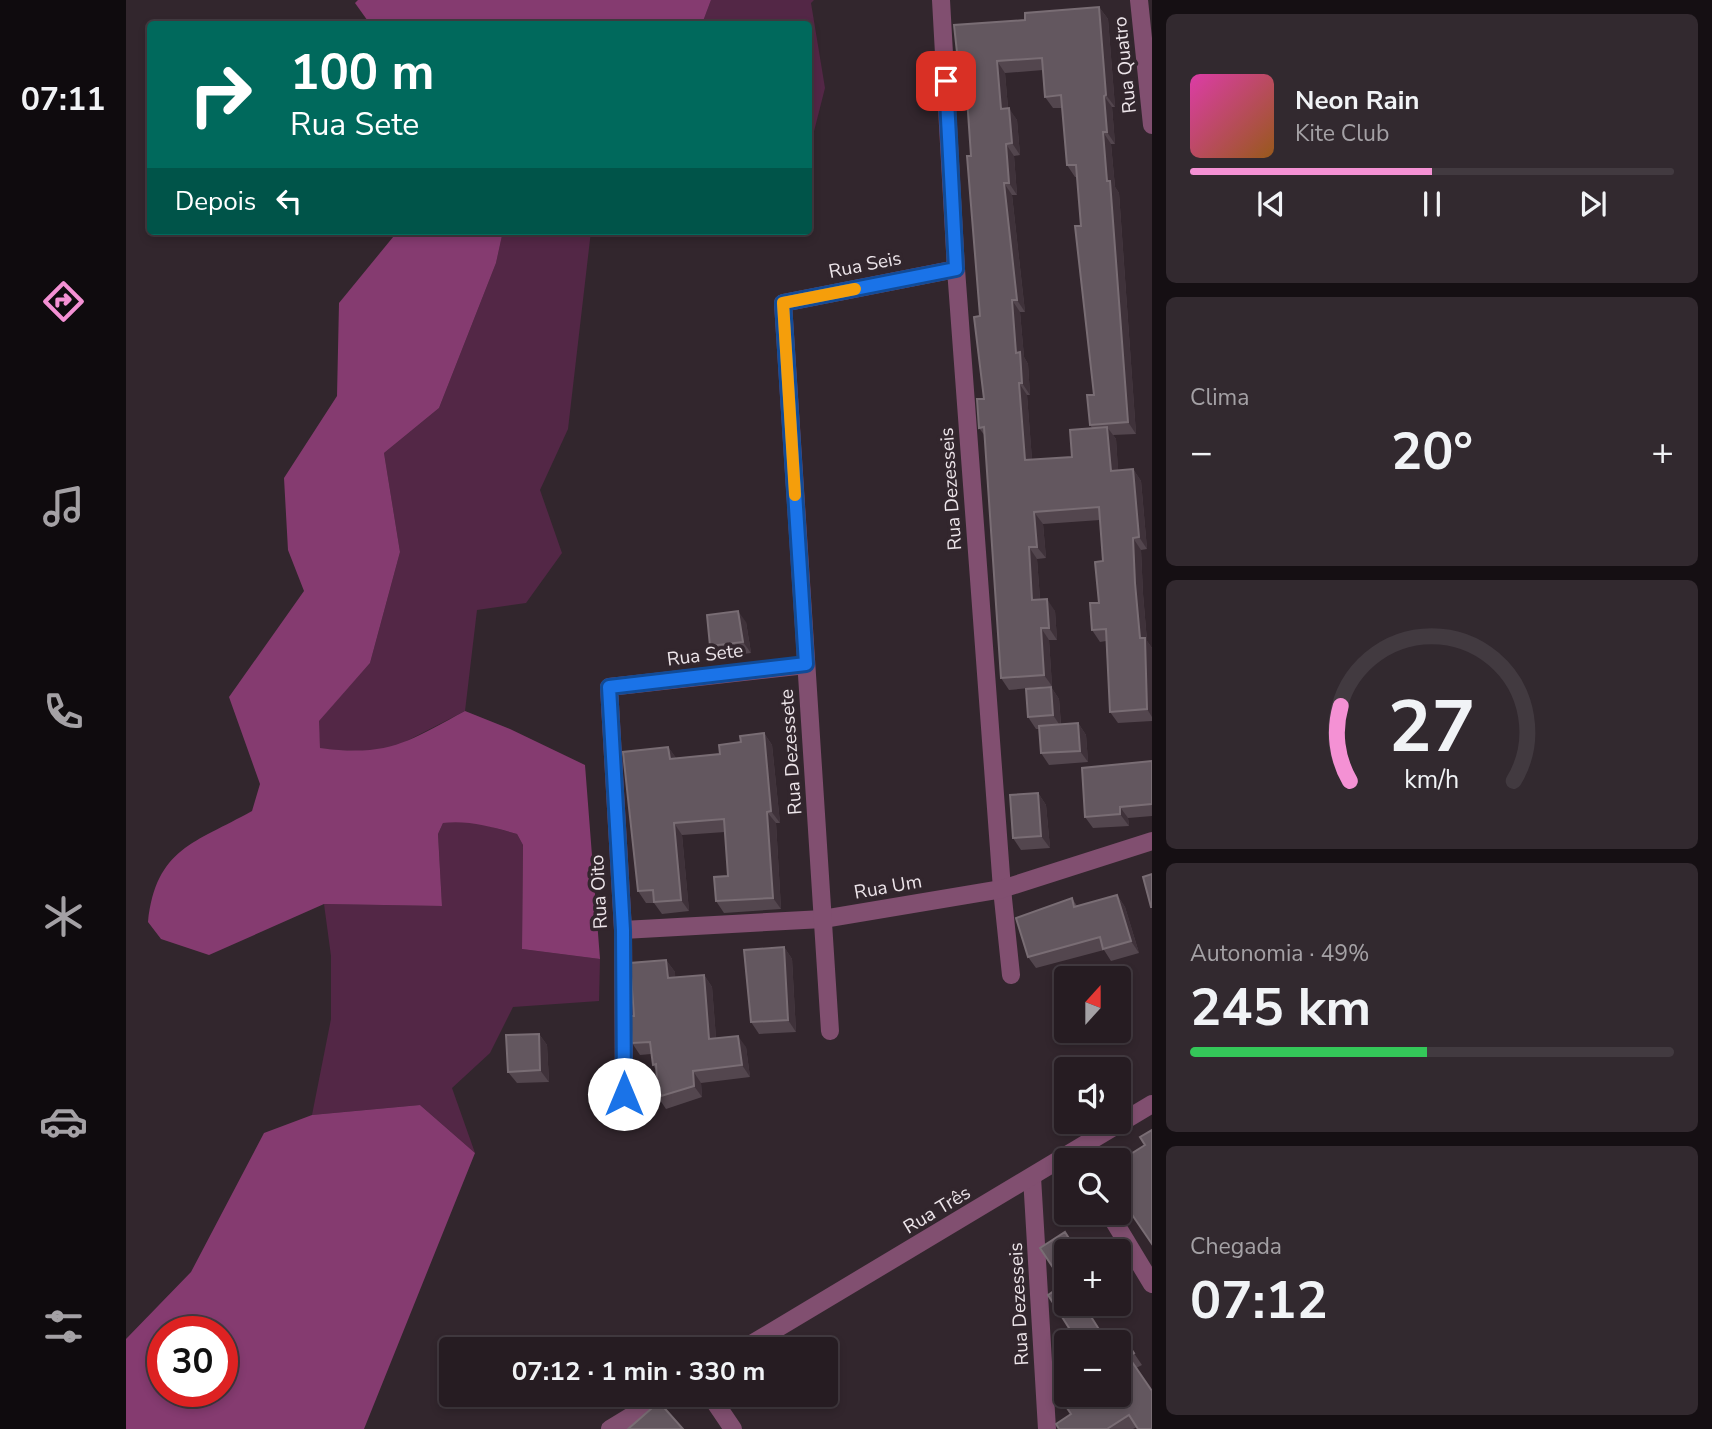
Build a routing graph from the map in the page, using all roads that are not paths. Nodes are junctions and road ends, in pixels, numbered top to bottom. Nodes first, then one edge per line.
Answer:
1 (941, 0) edge
2 (1139, 0) edge
3 (1152, 125) edge
4 (956, 269) junction
5 (783, 303) joint
6 (806, 664) junction
7 (609, 687) joint
8 (1152, 841) edge
9 (1002, 889) junction
10 (823, 919) junction
11 (623, 930) junction
12 (1012, 975) dead end
13 (830, 1031) dead end
14 (624, 1094) dead end
15 (1152, 1104) edge
16 (1087, 1148) edge
17 (1054, 1167) edge
18 (1032, 1177) junction
19 (1116, 1225) edge
20 (1152, 1284) edge
21 (763, 1337) edge
22 (646, 1407) edge
23 (718, 1407) edge
24 (610, 1429) edge
25 (733, 1429) edge
26 (1047, 1429) edge

1 - 4 street, Rua Dezesseis
2 - 3 street, Rua Quatro
4 - 5 street, Rua Seis
4 - 9 street, Rua Dezesseis
5 - 6 street, Rua Dezessete
6 - 7 street, Rua Sete
6 - 10 street, Rua Dezessete
7 - 11 street, Rua Oito
8 - 9 street, Rua Um
9 - 10 street, Rua Um
9 - 12 street, Rua Dezesseis
10 - 11 street, Rua Um
10 - 13 street, Rua Dezessete
11 - 14 street, Rua Oito
15 - 16 street, Rua Três
17 - 18 street, Rua Três
18 - 21 street, Rua Três
18 - 26 street, Rua Dezesseis
19 - 20 street
22 - 24 street
23 - 25 street

